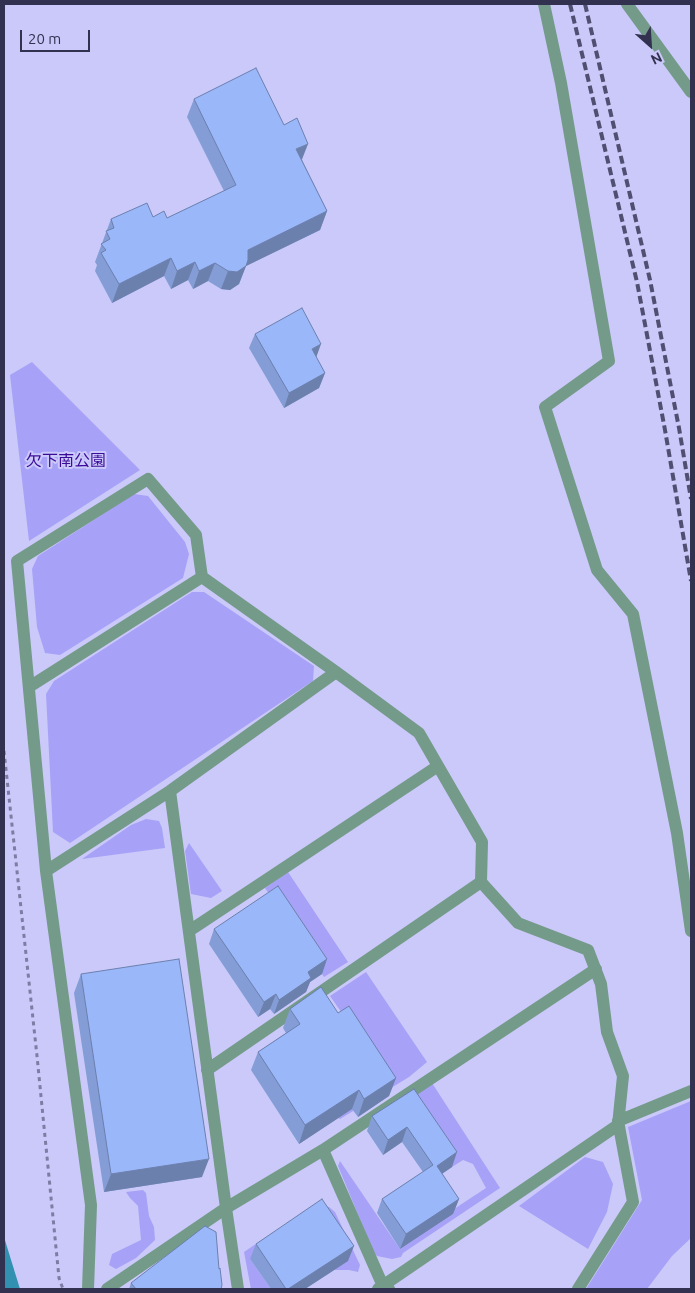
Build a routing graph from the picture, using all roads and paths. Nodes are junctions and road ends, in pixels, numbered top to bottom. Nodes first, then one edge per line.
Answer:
1 (544, 4) edge
2 (627, 4) edge
3 (691, 92) edge
4 (202, 578) junction
5 (336, 672) junction
6 (29, 687) junction
7 (4, 751) edge
8 (438, 766) junction
9 (170, 791) junction
10 (46, 871) junction
11 (481, 882) junction
12 (189, 931) junction
13 (691, 931) edge
14 (596, 969) junction
15 (207, 1070) junction
16 (691, 1091) edge
17 (618, 1121) junction
18 (323, 1150) junction
19 (226, 1208) junction
20 (383, 1288) edge
21 (62, 1289) edge
22 (88, 1289) edge
23 (107, 1289) edge
24 (238, 1289) edge
25 (578, 1289) edge

1 - 13 street
2 - 3 street
4 - 5 street
4 - 6 street
4 - 6 street
5 - 8 street
5 - 9 street
6 - 10 street
7 - 21 path
8 - 11 street
8 - 12 street
9 - 10 street
9 - 12 street
10 - 22 street
11 - 14 street
11 - 15 street
12 - 15 street
14 - 17 street
14 - 18 street
15 - 19 street
16 - 17 street
17 - 20 street
17 - 25 street
18 - 19 street
18 - 20 street
19 - 23 street
19 - 24 street

